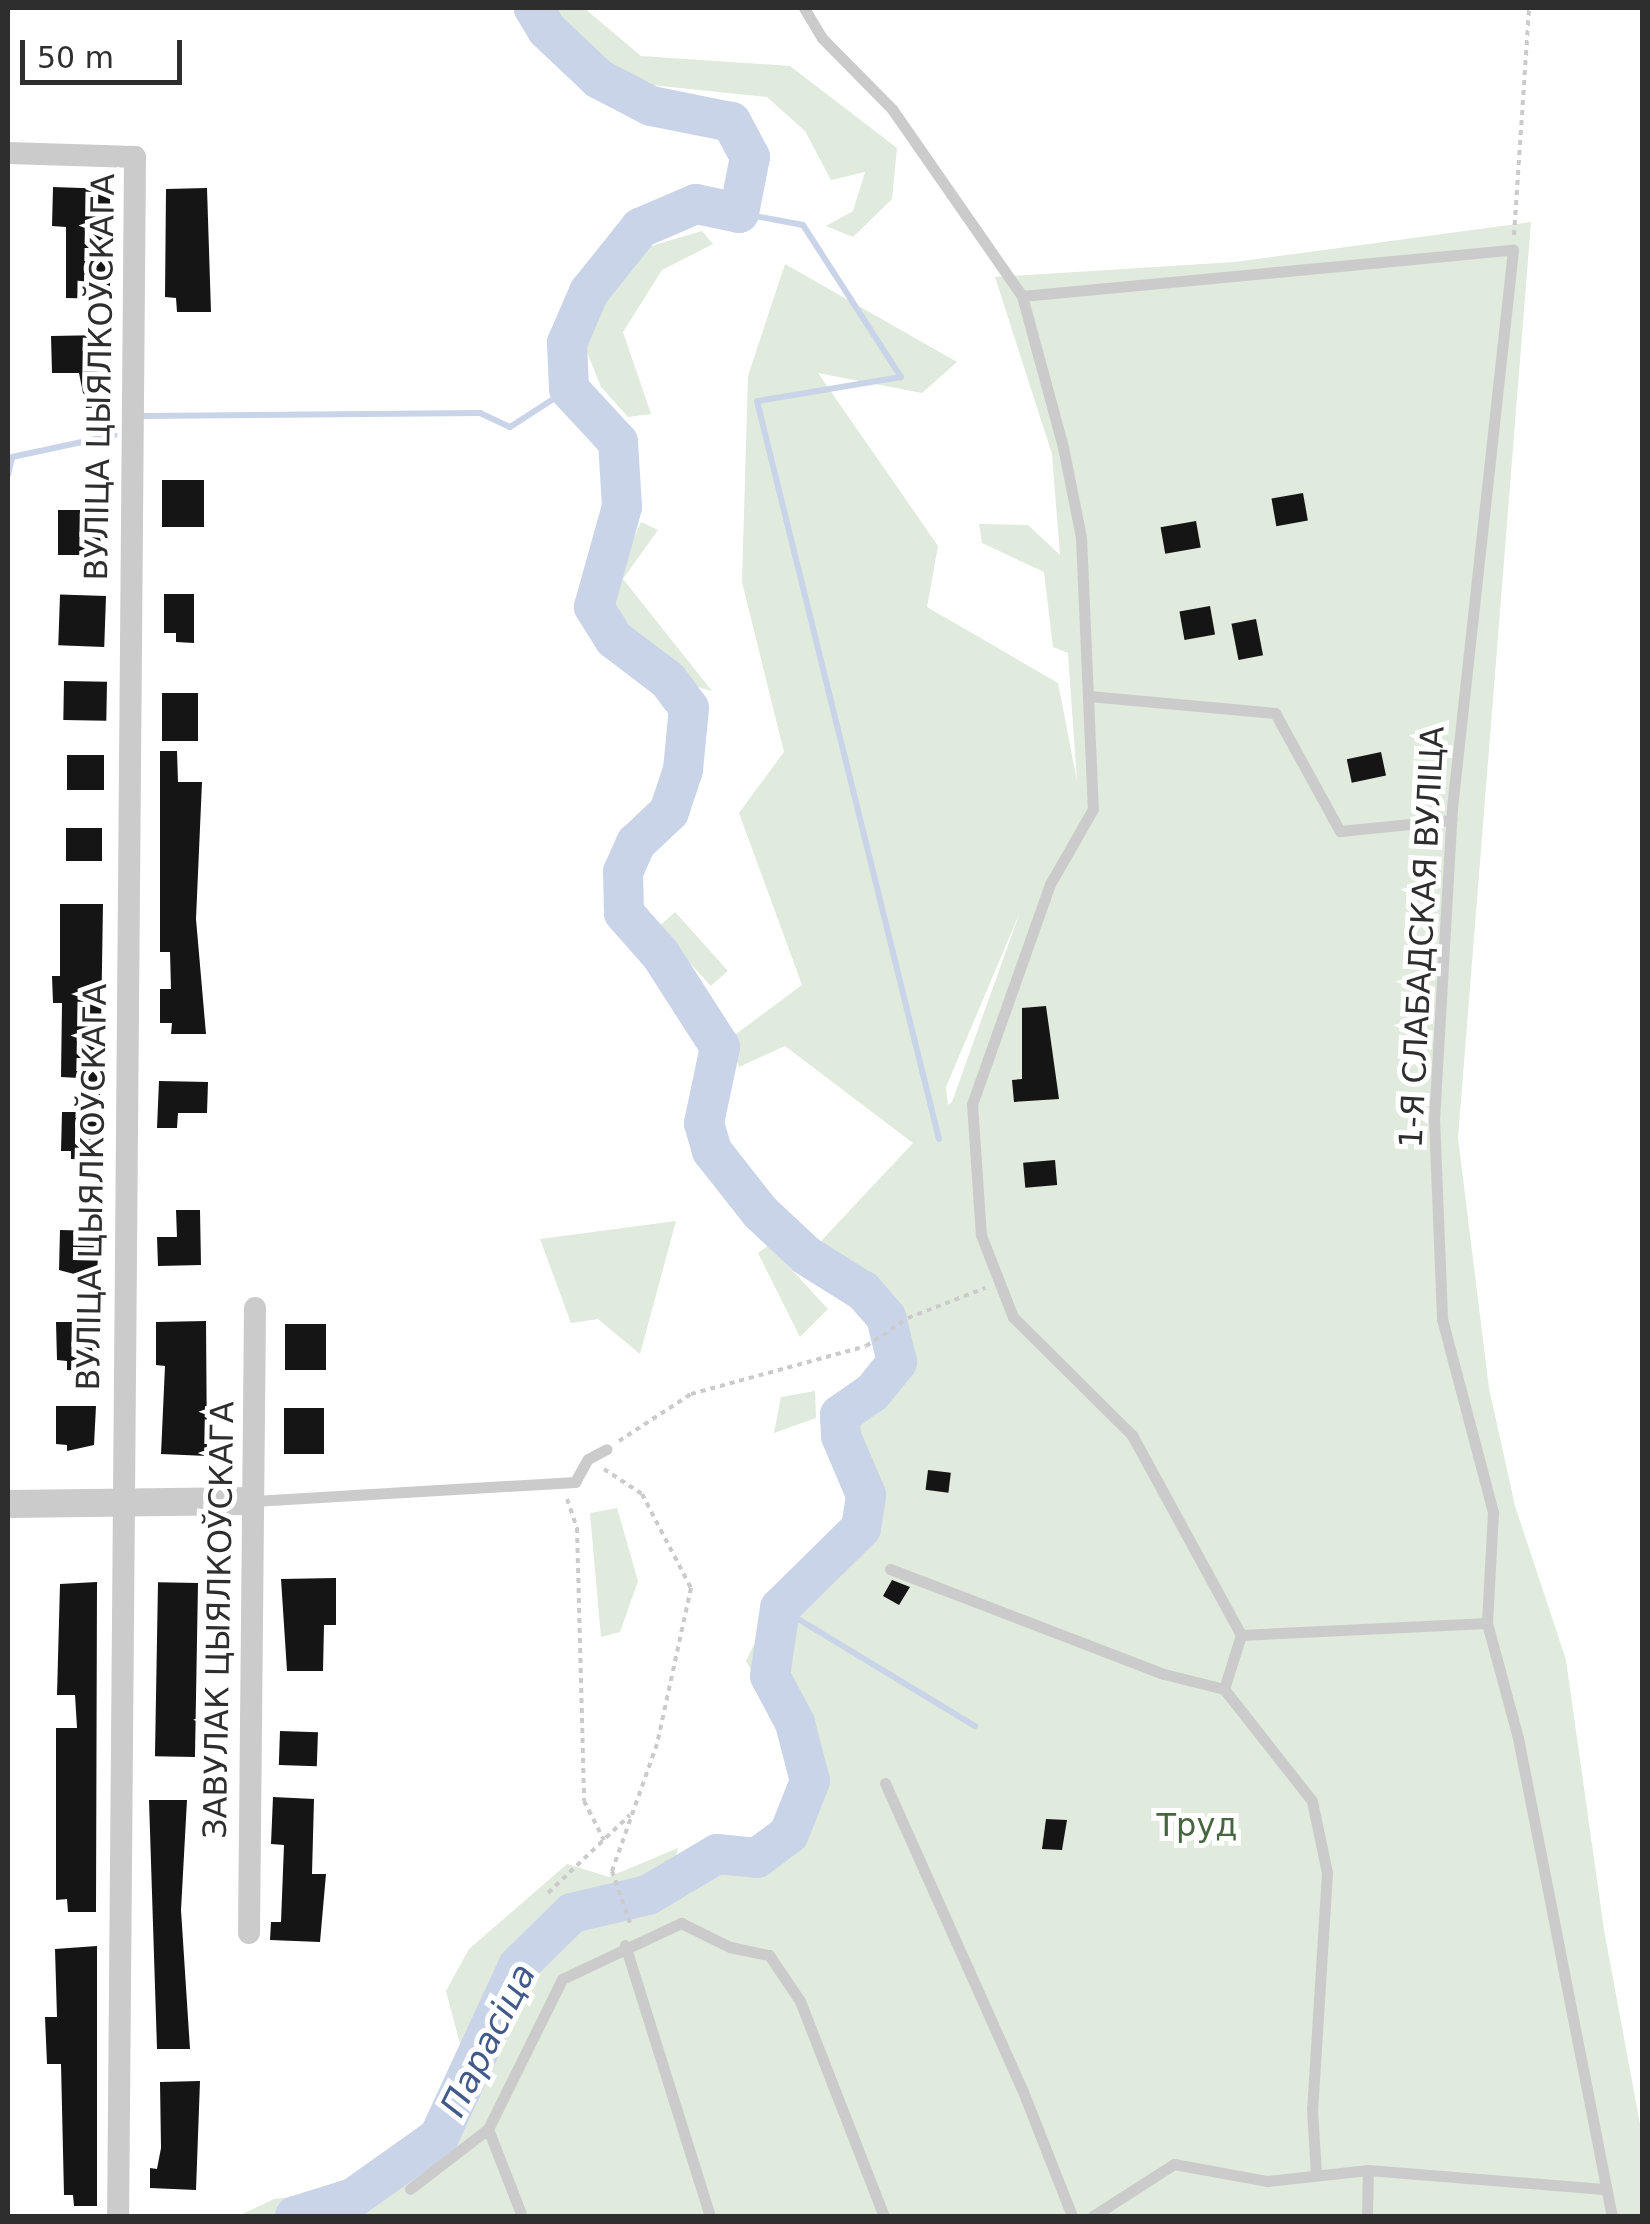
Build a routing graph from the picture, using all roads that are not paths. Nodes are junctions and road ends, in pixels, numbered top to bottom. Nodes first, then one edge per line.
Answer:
1 (804, 8) edge
2 (8, 154) edge
3 (1022, 296) junction
4 (1090, 696) junction
5 (1451, 820) junction
6 (256, 1308) dead end
7 (607, 1450) road end
8 (250, 1502) junction
9 (8, 1504) edge
10 (121, 1505) junction
11 (890, 1568) dead end
12 (1488, 1623) junction
13 (1241, 1636) junction
14 (1224, 1690) junction
15 (884, 1783) dead end
16 (248, 1934) dead end
17 (625, 1945) junction
18 (488, 2129) junction
19 (1368, 2170) junction
20 (1316, 2176) junction
21 (410, 2189) dead end
22 (1603, 2190) junction
23 (118, 2216) edge
24 (522, 2216) edge
25 (710, 2216) edge
26 (884, 2216) edge
27 (1072, 2216) edge
28 (1093, 2216) edge
29 (1367, 2216) edge
30 (1612, 2216) edge

1 - 3 lane
2 - 10 street, ВУЛІЦА ЦЫЯЛКОЎСКАГА
3 - 4 lane
3 - 5 lane, 1-Я СЛАБАДСКАЯ ВУЛІЦА
4 - 5 lane
4 - 13 lane
5 - 12 lane, 1-Я СЛАБАДСКАЯ ВУЛІЦА
6 - 8 street, ЗАВУЛАК ЦЫЯЛКОЎСКАГА
7 - 8 lane
8 - 10 street
8 - 16 street, ЗАВУЛАК ЦЫЯЛКОЎСКАГА
9 - 10 street
10 - 23 street, ВУЛІЦА ЦЫЯЛКОЎСКАГА
11 - 14 lane
12 - 13 lane
12 - 22 lane, 1-Я СЛАБАДСКАЯ ВУЛІЦА
13 - 14 lane
14 - 20 lane
15 - 27 lane
17 - 18 lane
17 - 25 lane
17 - 26 lane
18 - 21 lane
18 - 24 lane
19 - 20 lane
19 - 22 lane
19 - 29 lane
20 - 28 lane
22 - 30 lane, 1-Я СЛАБАДСКАЯ ВУЛІЦА

